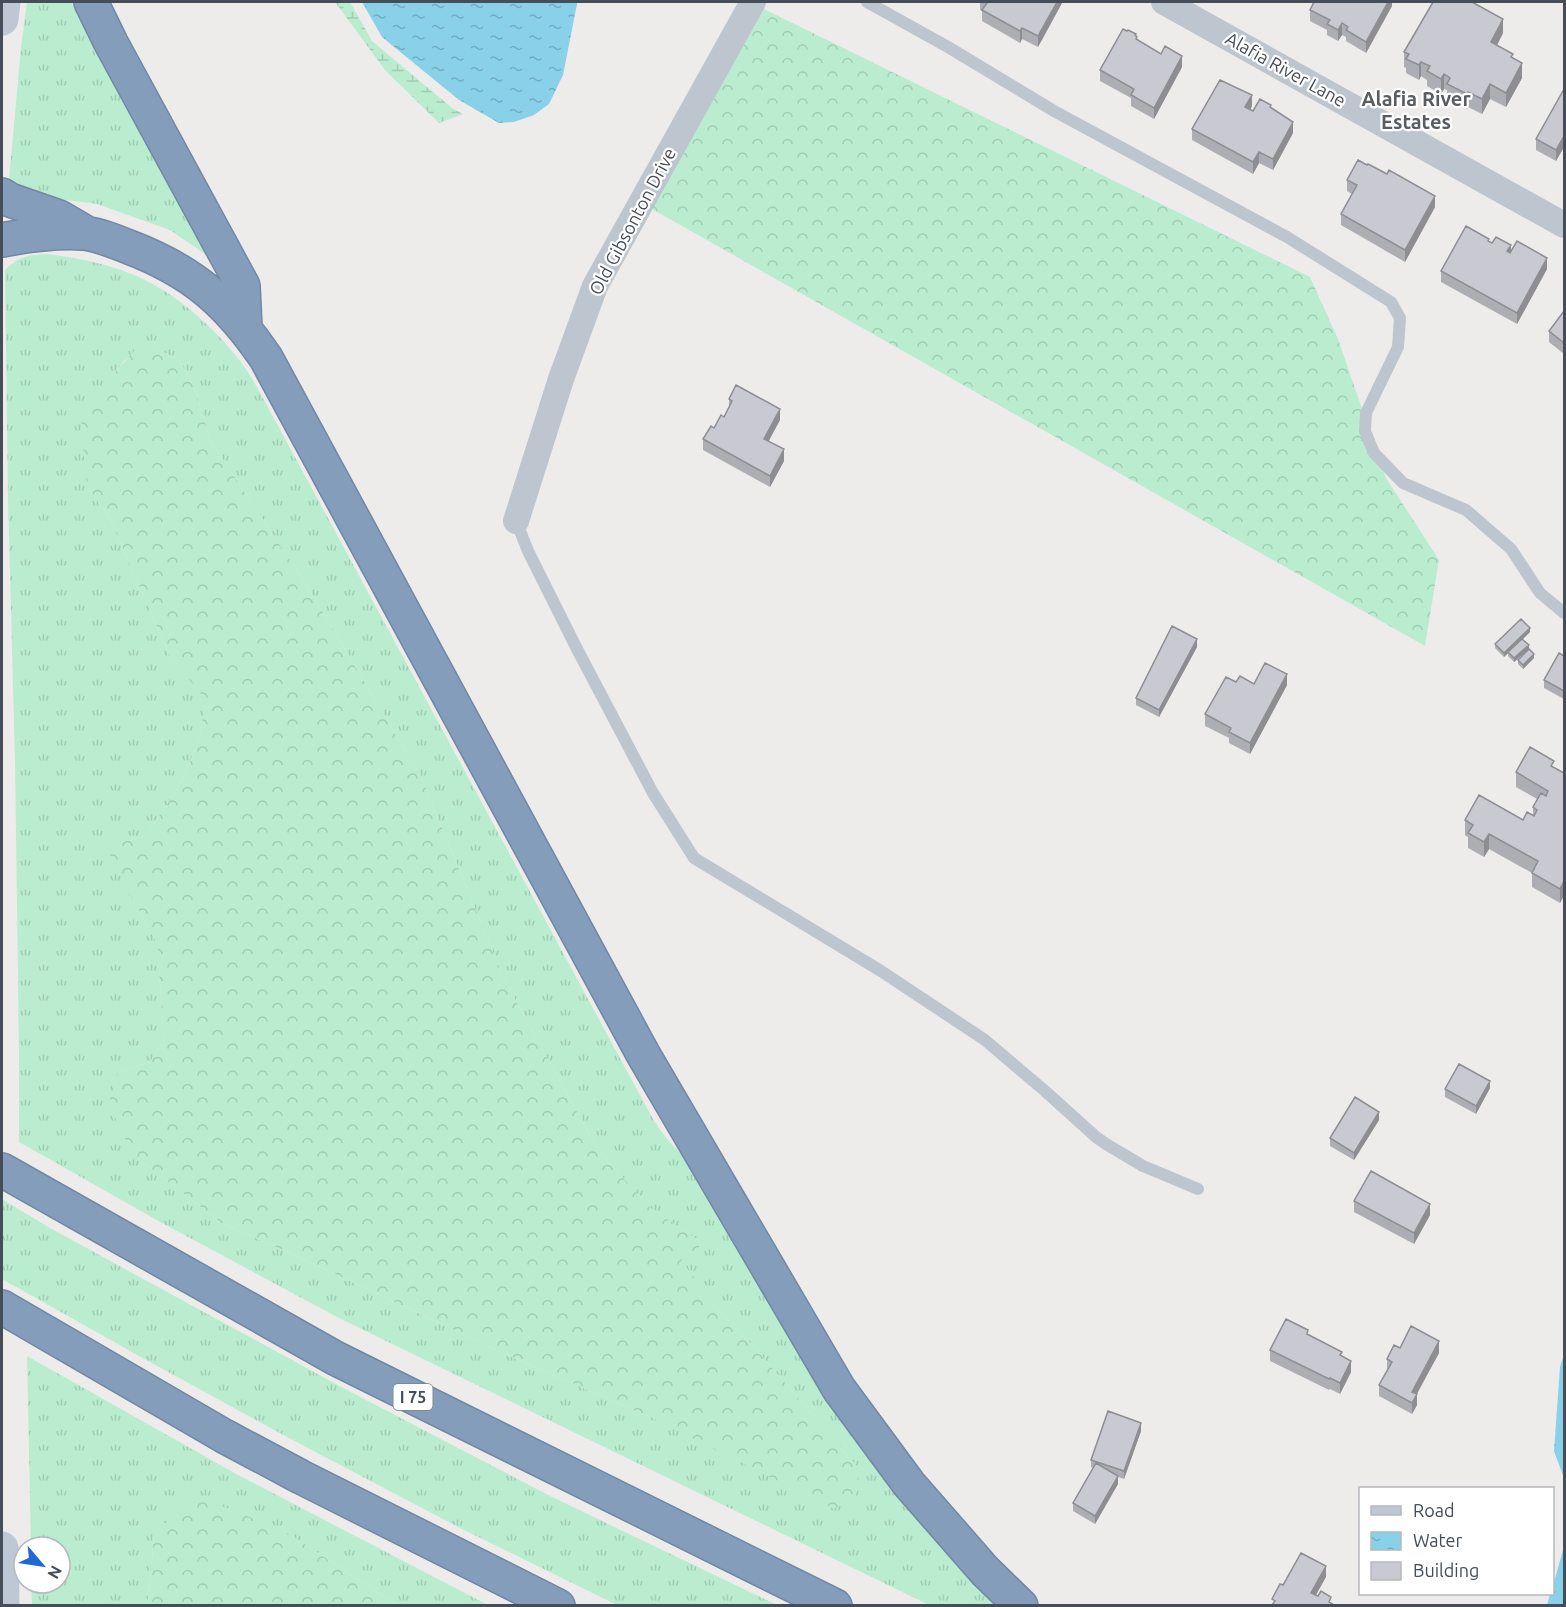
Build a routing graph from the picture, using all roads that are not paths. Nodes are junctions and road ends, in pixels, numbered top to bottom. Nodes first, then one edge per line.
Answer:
1 (4, 2) edge
2 (92, 2) edge
3 (753, 2) edge
4 (867, 2) edge
5 (1164, 2) edge
6 (2, 19) edge
7 (2, 195) edge
8 (1564, 225) edge
9 (87, 233) junction
10 (2, 240) edge
11 (245, 328) junction
12 (516, 520) joint
13 (1564, 613) edge
14 (2, 1170) edge
15 (1198, 1189) dead end
16 (2, 1307) edge
17 (2, 1548) edge
18 (3, 1605) edge
19 (558, 1605) edge
20 (835, 1605) edge
21 (1021, 1605) edge

1 - 6 main road
2 - 11 highway
3 - 12 street, Old Gibsonton Drive
4 - 13 lane
5 - 8 street, Alafia River Lane
7 - 9 highway
9 - 10 highway
9 - 11 highway
11 - 21 highway
12 - 15 lane
14 - 20 highway, I 75
16 - 19 highway
17 - 18 main road

